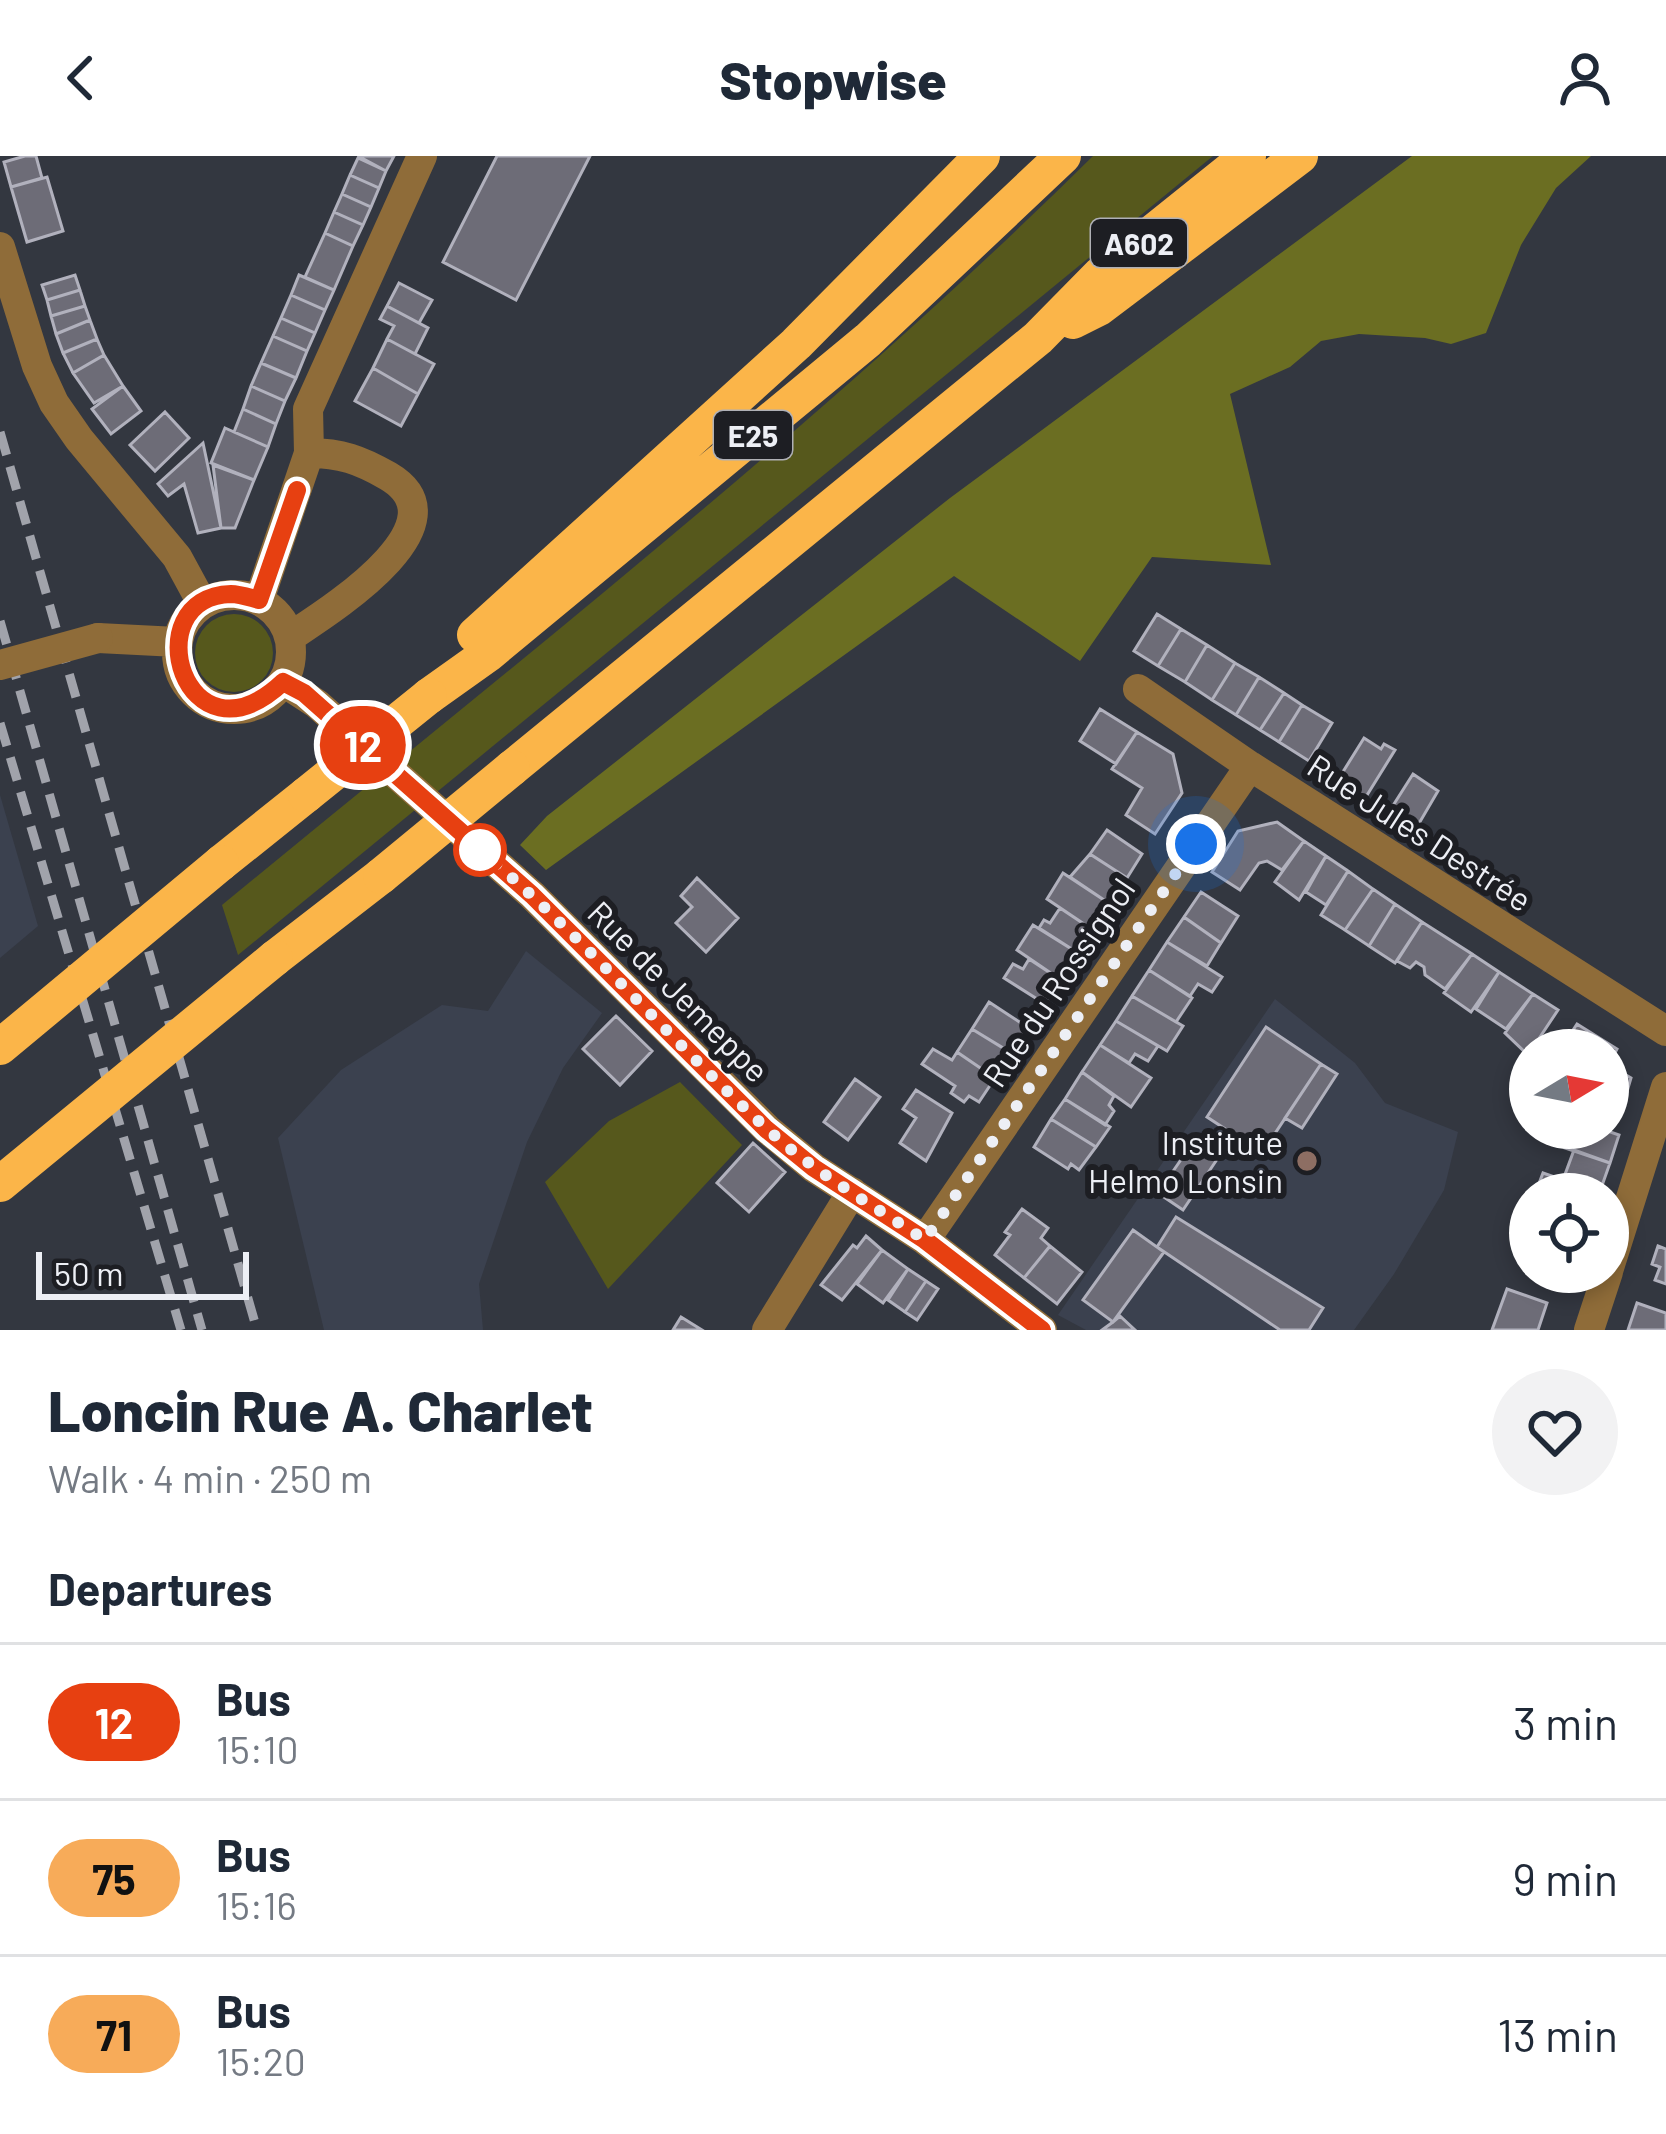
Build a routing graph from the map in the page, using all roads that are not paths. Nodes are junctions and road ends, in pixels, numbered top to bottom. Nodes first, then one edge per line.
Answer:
1 (422, 156) edge
2 (982, 156) edge
3 (1063, 156) edge
4 (1247, 156) edge
5 (1300, 156) edge
6 (0, 247) edge
7 (1038, 338) junction
8 (309, 453) junction
9 (259, 600) junction
10 (202, 603) junction
11 (290, 637) junction
12 (177, 641) junction
13 (0, 664) edge
14 (283, 682) junction
15 (1138, 689) dead end
16 (429, 696) junction
17 (1250, 766) junction
18 (1666, 1031) edge
19 (0, 1047) edge
20 (1666, 1087) edge
21 (0, 1184) edge
22 (852, 1192) junction
23 (1629, 1205) edge
24 (925, 1240) junction
25 (1601, 1293) edge
26 (767, 1330) edge
27 (1042, 1330) edge
28 (1589, 1330) edge

1 - 8 street
2 - 16 highway
3 - 16 highway, E25
4 - 7 highway, A602
5 - 7 highway
6 - 10 street
7 - 21 highway, bridge
8 - 9 street
8 - 11 street
9 - 10 street
9 - 11 street
10 - 12 street
11 - 14 street
12 - 13 street, bridge
12 - 14 street
14 - 22 street, Rue de Jemeppe
15 - 17 street, Rue Jules Destrée
16 - 19 highway, E25, bridge
17 - 18 street, Rue Jules Destrée
17 - 24 street, Rue du Rossignol
20 - 23 street
22 - 24 street, Rue de Jemeppe
22 - 26 street
24 - 27 street, Rue de Jemeppe
25 - 28 street

